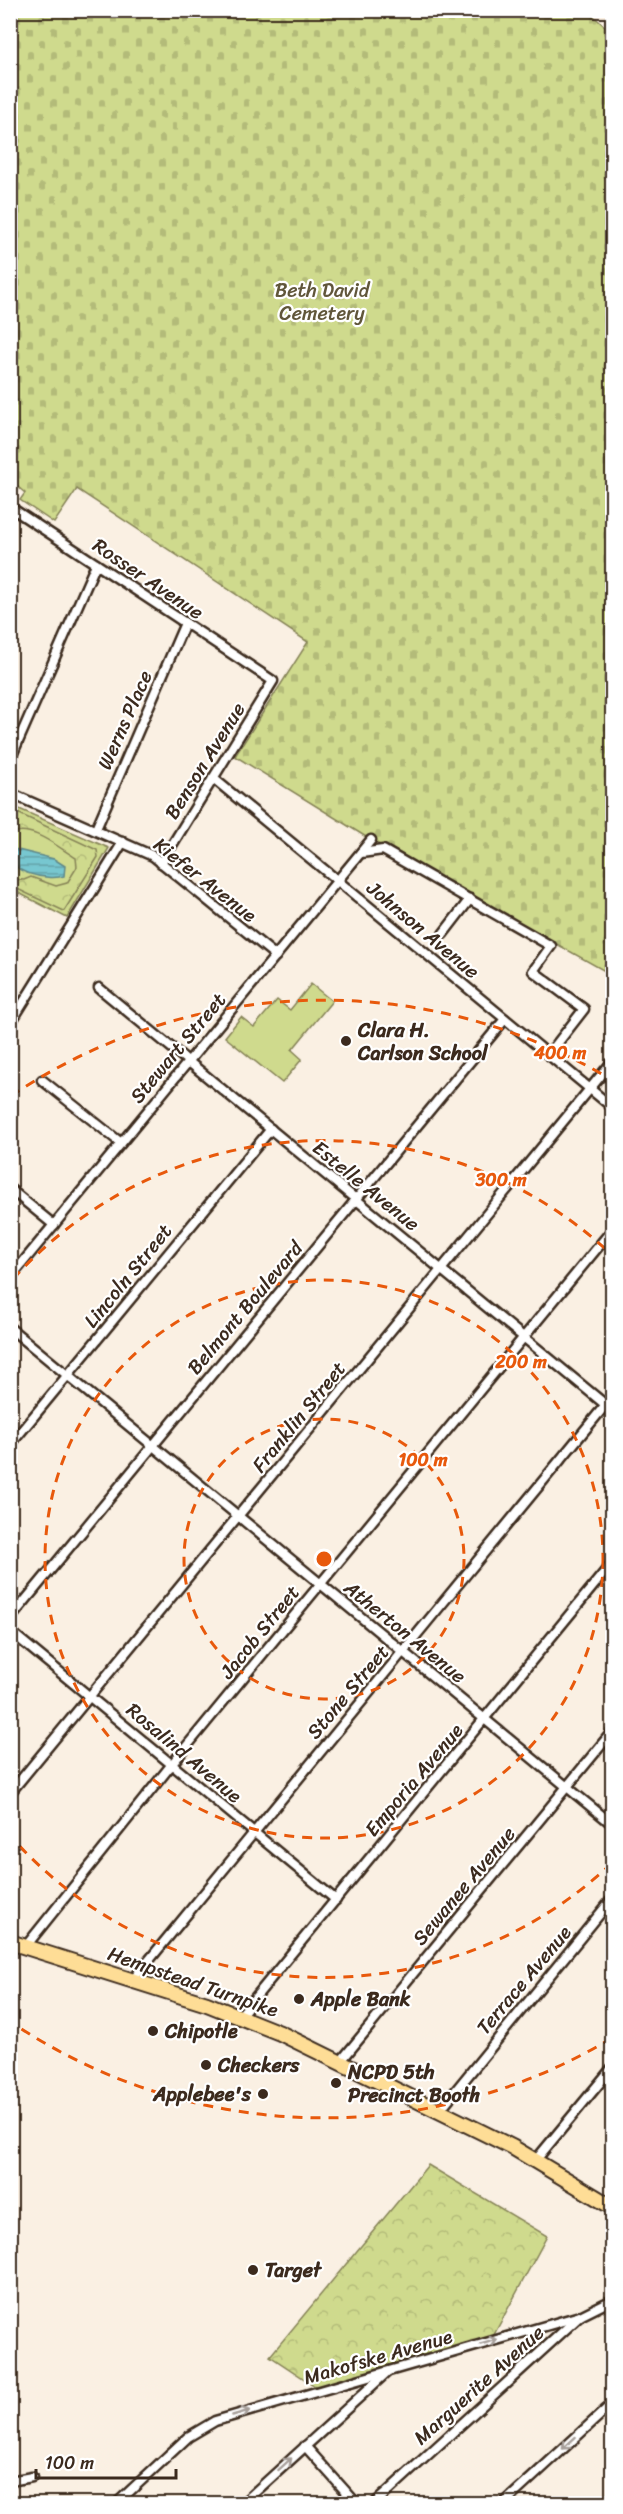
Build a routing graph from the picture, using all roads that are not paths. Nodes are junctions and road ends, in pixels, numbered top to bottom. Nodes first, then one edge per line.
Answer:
1 (10, 507) edge
2 (96, 564) junction
3 (185, 623) junction
4 (268, 678) joint
5 (10, 760) edge
6 (213, 778) junction
7 (10, 793) edge
8 (96, 829) junction
9 (371, 840) dead end
10 (123, 842) junction
11 (361, 853) junction
12 (161, 863) junction
13 (338, 881) junction
14 (470, 899) junction
15 (443, 934) dead end
16 (276, 956) junction
17 (99, 988) dead end
18 (505, 1019) junction
19 (10, 1024) edge
20 (549, 1054) junction
21 (189, 1061) junction
22 (612, 1062) edge
23 (42, 1080) dead end
24 (591, 1089) junction
25 (612, 1107) edge
26 (271, 1129) junction
27 (121, 1143) junction
28 (10, 1189) edge
29 (356, 1199) junction
30 (54, 1225) junction
31 (612, 1230) edge
32 (442, 1269) junction
33 (10, 1278) edge
34 (10, 1328) edge
35 (524, 1337) junction
36 (68, 1375) junction
37 (612, 1397) edge
38 (609, 1408) edge
39 (10, 1445) edge
40 (153, 1445) junction
41 (239, 1516) junction
42 (612, 1563) edge
43 (321, 1584) junction
44 (10, 1619) edge
45 (10, 1631) edge
46 (403, 1652) junction
47 (90, 1696) junction
48 (485, 1719) junction
49 (612, 1732) edge
50 (172, 1764) junction
51 (568, 1786) junction
52 (10, 1793) edge
53 (612, 1824) edge
54 (254, 1832) junction
55 (612, 1899) edge
56 (336, 1900) junction
57 (10, 1942) edge
58 (26, 1946) junction
59 (132, 1981) junction
60 (240, 2016) junction
61 (341, 2061) junction
62 (612, 2068) edge
63 (439, 2111) junction
64 (535, 2161) junction
65 (612, 2207) edge
66 (612, 2300) edge
67 (580, 2316) junction
68 (387, 2372) junction
69 (612, 2404) edge
70 (305, 2446) junction
71 (32, 2477) dead end
72 (10, 2481) edge
73 (116, 2504) edge
74 (242, 2504) edge
75 (357, 2504) edge
76 (374, 2504) edge
77 (503, 2504) edge

1 - 2 street, Rosser Avenue
2 - 3 street, Rosser Avenue
2 - 5 street
3 - 4 street, Rosser Avenue
3 - 8 street, Werns Place
4 - 6 street, Benson Avenue
6 - 12 street, Benson Avenue
6 - 13 street, Johnson Avenue
7 - 8 street, Kiefer Avenue
8 - 10 street, Kiefer Avenue
9 - 11 street, Stewart Street
10 - 12 street, Kiefer Avenue
10 - 19 street
11 - 13 street, Stewart Street
11 - 14 street
12 - 16 street, Kiefer Avenue
13 - 16 street, Stewart Street
13 - 18 street, Johnson Avenue
14 - 15 street
14 - 20 street
16 - 21 street, Stewart Street
17 - 21 street, Estelle Avenue
18 - 20 street, Johnson Avenue
18 - 29 street, Belmont Boulevard
20 - 24 street, Johnson Avenue
21 - 26 street, Estelle Avenue
21 - 27 street, Stewart Street
22 - 24 street, Franklin Street
23 - 27 street
24 - 25 street, Johnson Avenue
24 - 32 street, Franklin Street
26 - 29 street, Estelle Avenue
26 - 36 street, Lincoln Street
27 - 30 street, Stewart Street
28 - 30 street
29 - 32 street, Estelle Avenue
29 - 40 street, Belmont Boulevard
30 - 33 street, Stewart Street
31 - 35 street, Jacob Street
32 - 35 street, Estelle Avenue
32 - 41 street, Franklin Street
34 - 36 street, Atherton Avenue
35 - 38 street, Estelle Avenue
35 - 43 street, Jacob Street
36 - 39 street, Lincoln Street
36 - 40 street, Atherton Avenue
37 - 38 street, Stone Street
38 - 46 street, Stone Street
40 - 41 street, Atherton Avenue
40 - 44 street, Belmont Boulevard
41 - 43 street, Atherton Avenue
41 - 47 street, Franklin Street
42 - 48 street, Emporia Avenue
43 - 46 street, Atherton Avenue
43 - 50 street, Jacob Street
45 - 47 street, Rosalind Avenue
46 - 48 street, Atherton Avenue
46 - 54 street, Stone Street
47 - 50 street, Rosalind Avenue
47 - 52 street, Franklin Street
48 - 51 street, Atherton Avenue
48 - 56 street, Emporia Avenue
49 - 51 street, Sewanee Avenue
50 - 54 street, Rosalind Avenue
50 - 58 street, Jacob Street
51 - 53 street, Atherton Avenue
51 - 61 street, Sewanee Avenue
54 - 56 street, Rosalind Avenue
54 - 59 street, Stone Street
55 - 63 street, Terrace Avenue
56 - 60 street, Emporia Avenue
57 - 58 main road, Hempstead Turnpike
58 - 59 main road, Hempstead Turnpike
59 - 60 main road, Hempstead Turnpike
60 - 61 main road, Hempstead Turnpike
61 - 63 main road, Hempstead Turnpike
62 - 64 street
63 - 64 main road, Hempstead Turnpike
64 - 65 main road, Hempstead Turnpike
66 - 67 street, Marguerite Avenue
68 -> 67 street, Makofske Avenue
67 - 76 street, Marguerite Avenue
68 - 70 street
73 -> 68 street, Makofske Avenue
69 -> 77 street
74 -> 70 street
70 - 75 street
71 - 72 street

